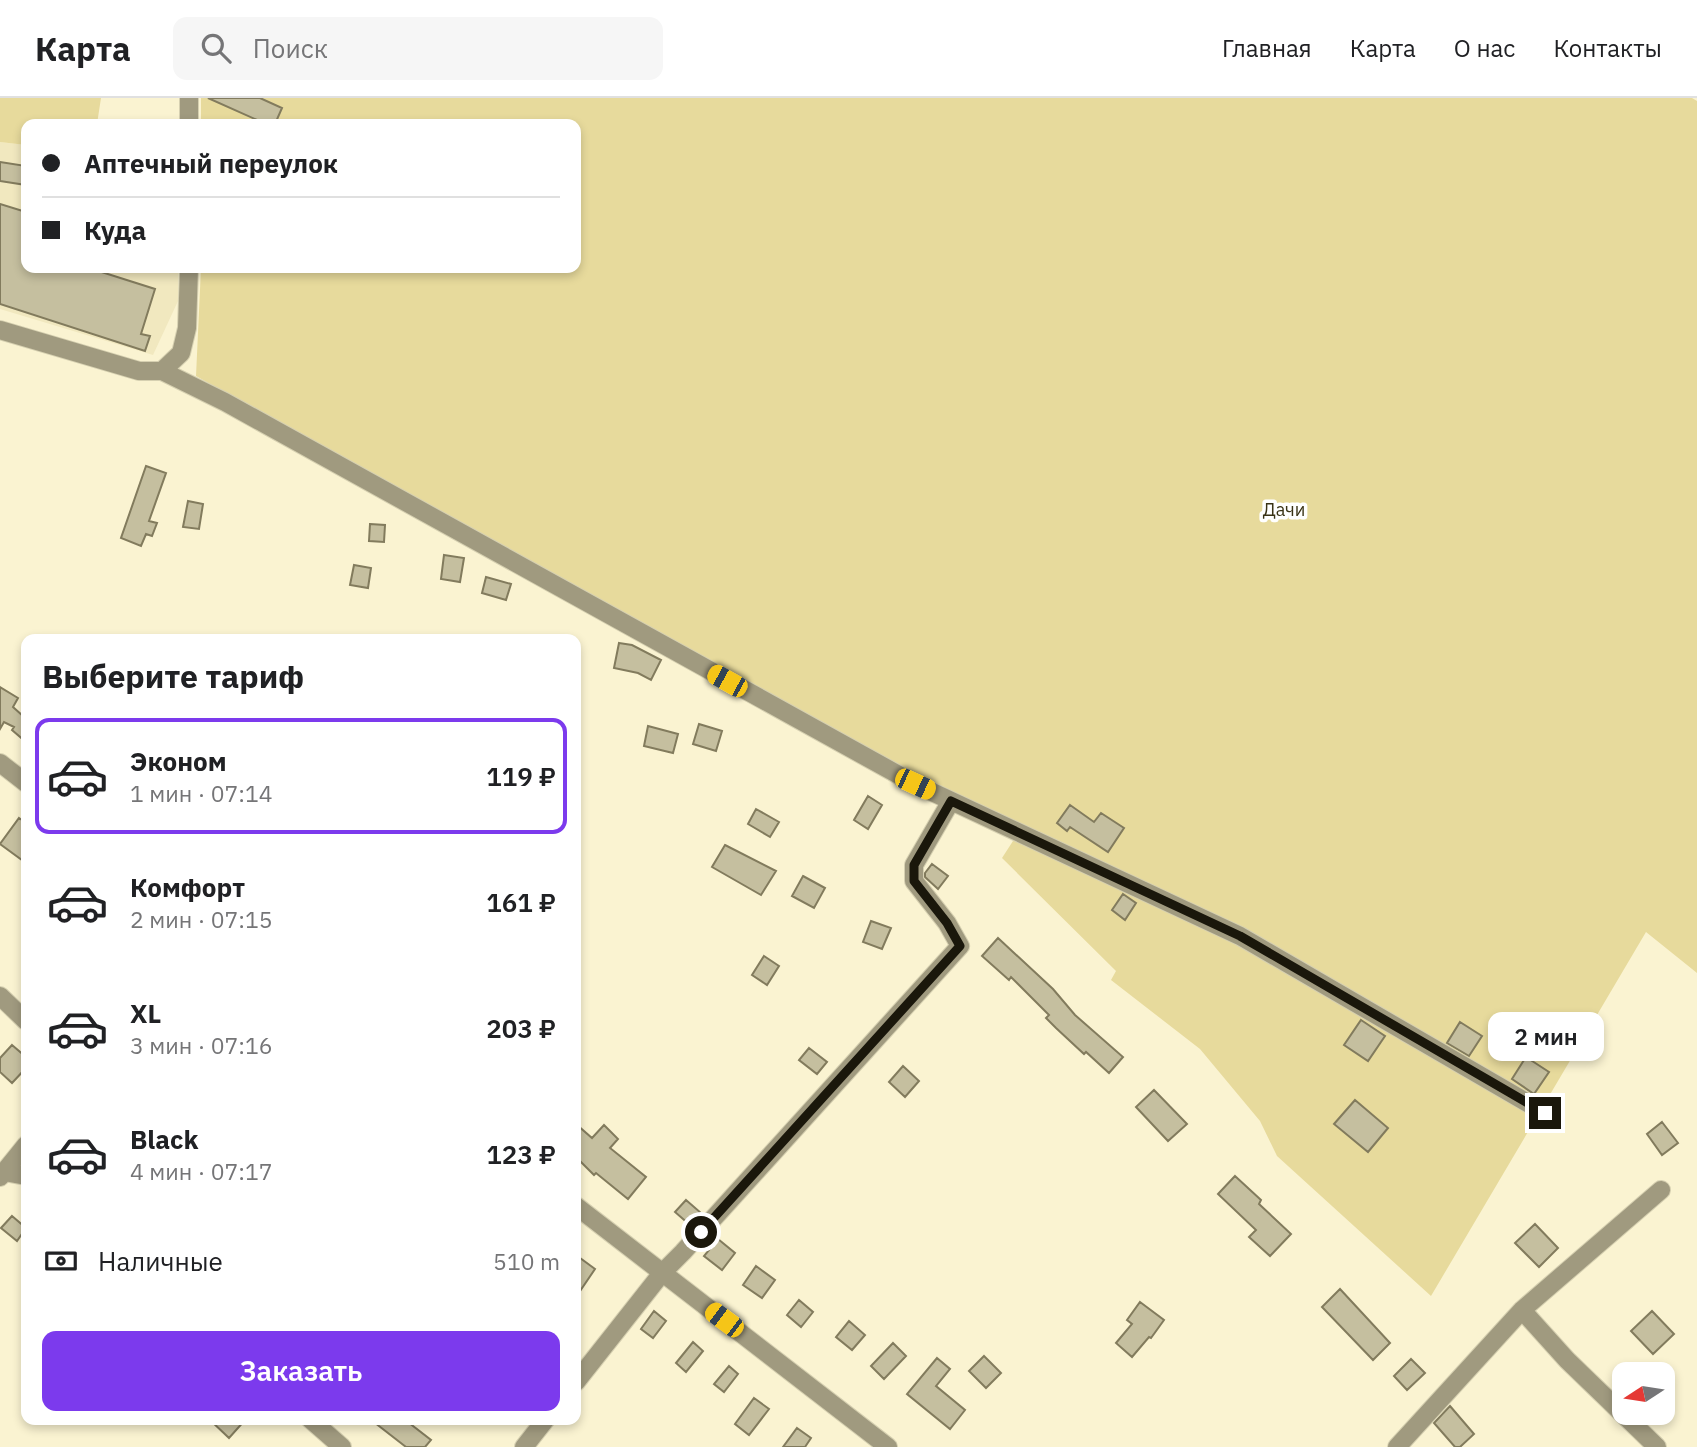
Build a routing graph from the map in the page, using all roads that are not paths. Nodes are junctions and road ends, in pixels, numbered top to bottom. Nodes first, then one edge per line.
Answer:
1 (189, 98) edge
2 (189, 119) edge
3 (189, 273) edge
4 (0, 330) edge
5 (162, 371) junction
6 (0, 763) edge
7 (21, 779) edge
8 (951, 801) junction
9 (0, 996) edge
10 (21, 1016) edge
11 (1545, 1113) dead end
12 (21, 1150) edge
13 (2, 1174) edge
14 (21, 1176) edge
15 (1661, 1190) dead end
16 (581, 1210) edge
17 (662, 1273) junction
18 (1522, 1310) junction
19 (581, 1376) edge
20 (317, 1425) edge
21 (541, 1425) edge
22 (342, 1447) edge
23 (524, 1447) edge
24 (888, 1447) edge
25 (1397, 1447) edge
26 (1657, 1447) edge

1 - 2 street
3 - 5 street
4 - 5 street
5 - 8 street
6 - 7 street
8 - 11 street
8 - 17 street
9 - 10 street
12 - 13 street
13 - 14 street
15 - 18 street
16 - 17 street
17 - 19 street
17 - 24 street
18 - 25 street
18 - 26 street
20 - 22 street
21 - 23 street

